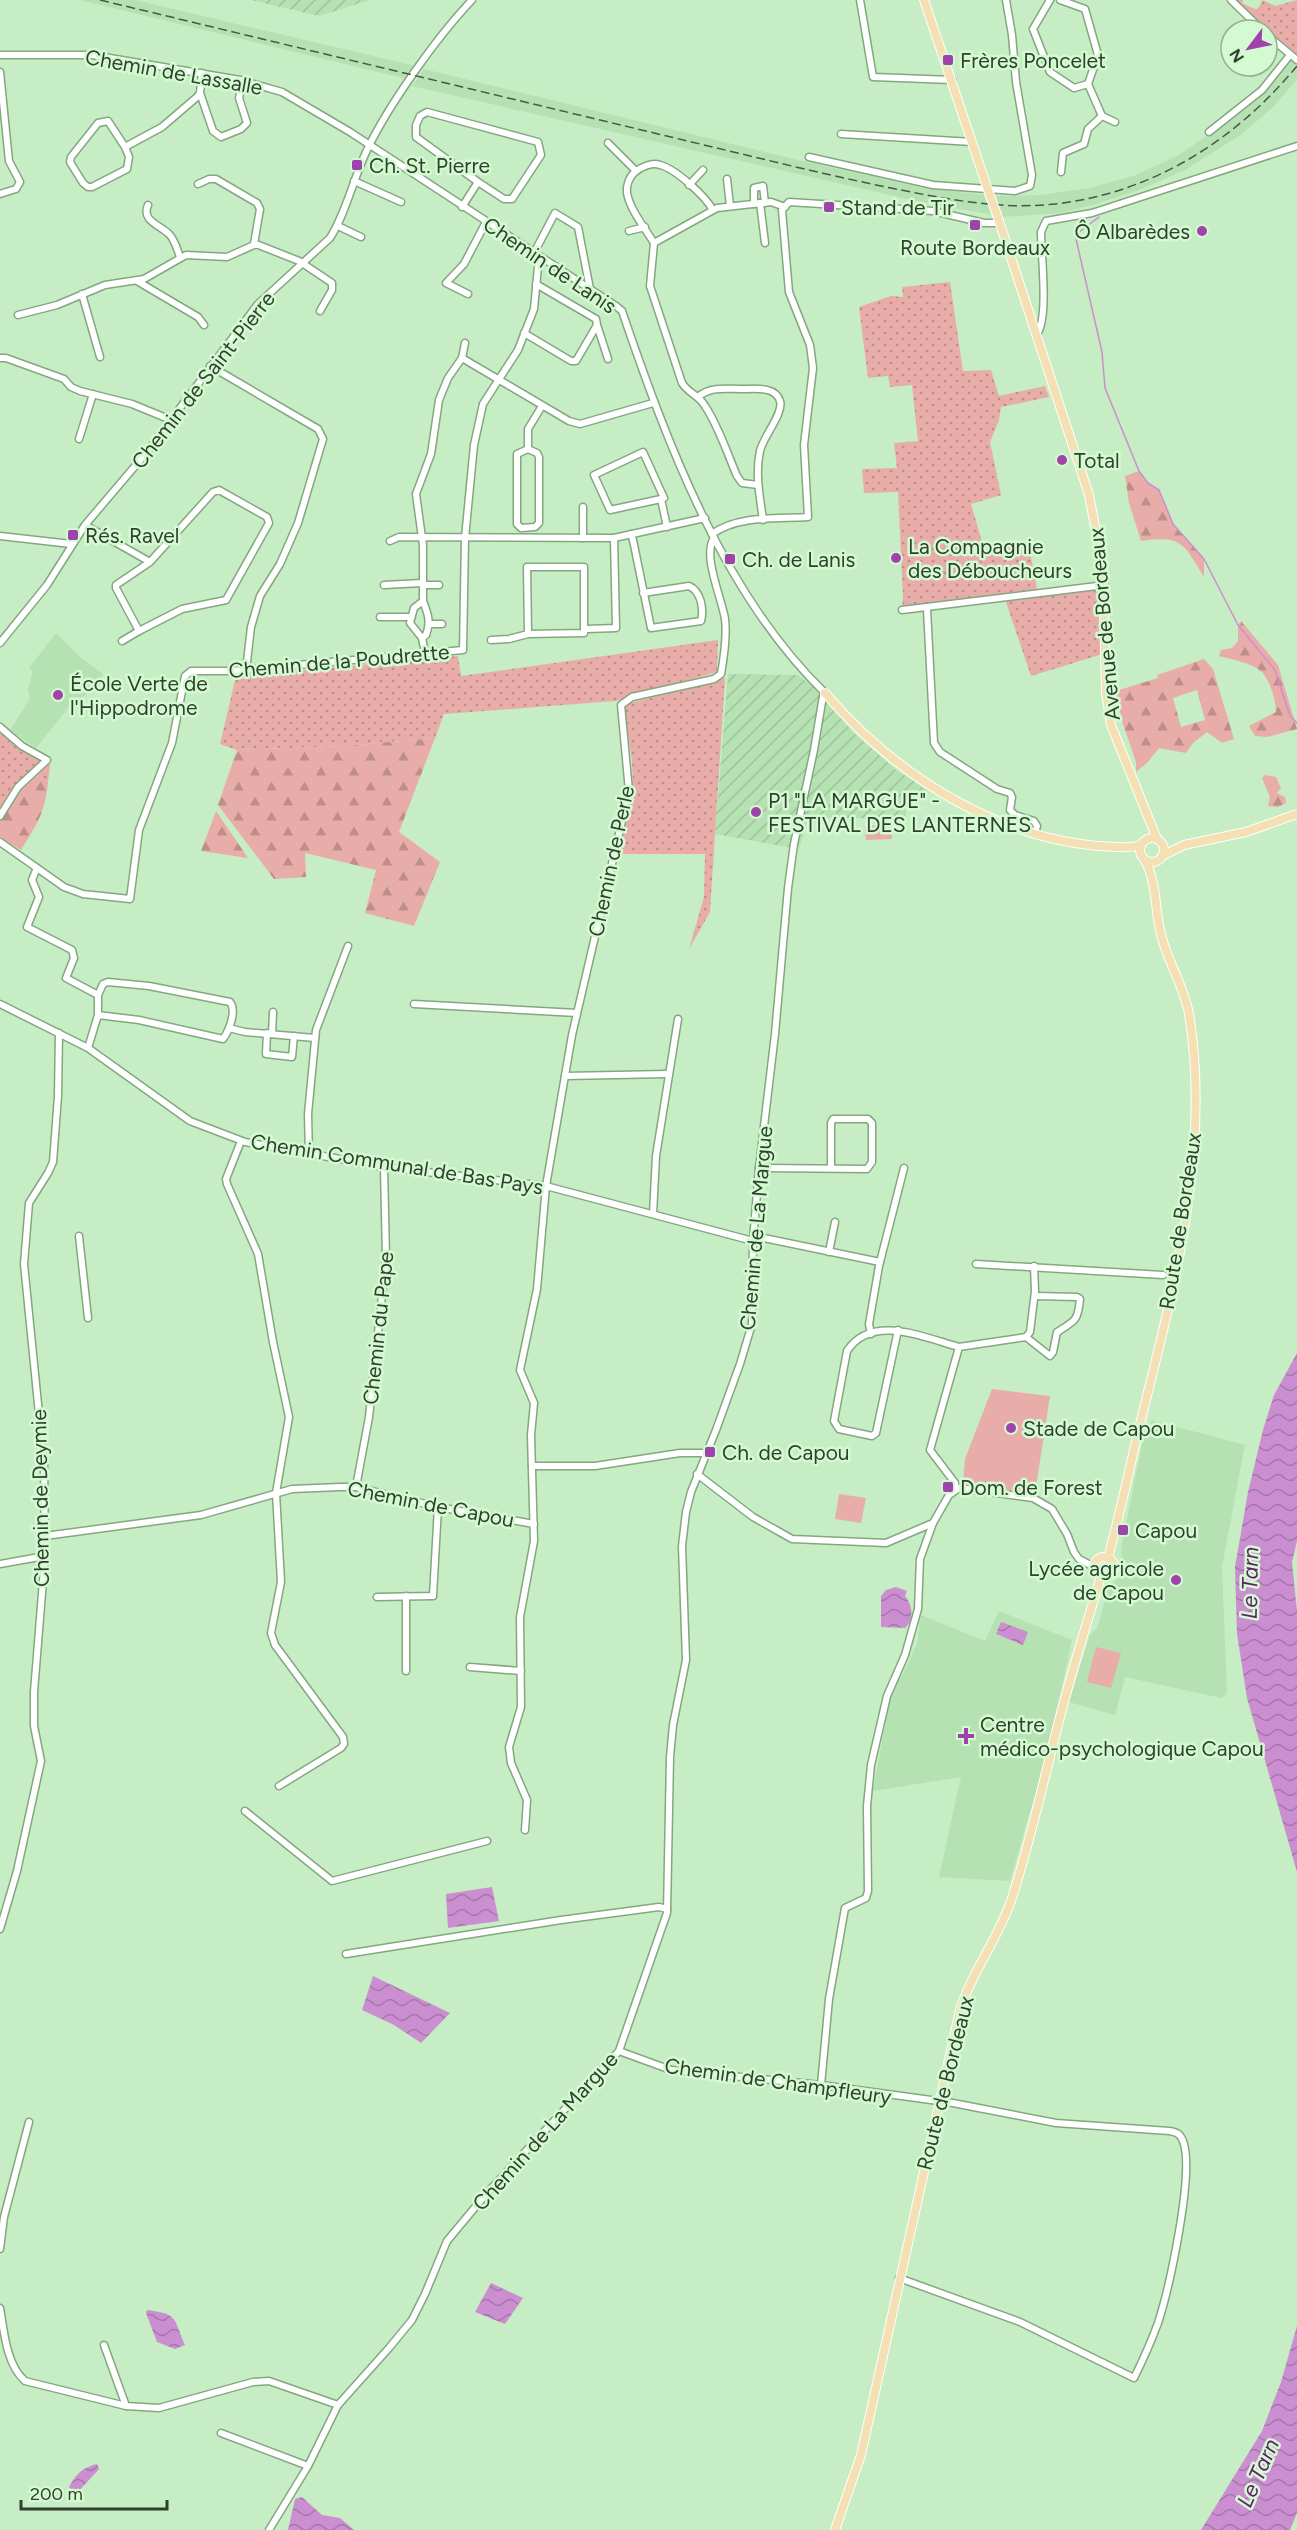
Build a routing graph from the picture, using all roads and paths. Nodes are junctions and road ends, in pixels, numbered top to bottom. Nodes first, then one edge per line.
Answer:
1 (472, 0) edge
2 (860, 0) edge
3 (924, 0) edge
4 (1006, 0) edge
5 (1050, 0) edge
6 (1060, 0) edge
7 (1231, 0) edge
8 (1250, 18) edge
9 (1279, 45) edge
10 (0, 55) edge
11 (1290, 55) junction
12 (1297, 60) edge
13 (0, 72) edge
14 (202, 73) junction
15 (243, 80) junction
16 (952, 80) junction
17 (1088, 84) junction
18 (200, 93) junction
19 (1102, 116) junction
20 (1115, 122) dead end
21 (1209, 132) dead end
22 (841, 134) dead end
23 (972, 142) junction
24 (608, 143) dead end
25 (369, 145) junction
26 (1297, 146) edge
27 (125, 147) junction
28 (809, 157) dead end
29 (703, 170) dead end
30 (636, 171) junction
31 (1060, 172) dead end
32 (727, 179) dead end
33 (354, 181) junction
34 (478, 182) junction
35 (198, 184) dead end
36 (689, 185) junction
37 (989, 190) junction
38 (0, 194) edge
39 (401, 202) dead end
40 (760, 203) junction
41 (148, 205) dead end
42 (730, 206) junction
43 (462, 207) junction
44 (785, 207) junction
45 (713, 210) junction
46 (486, 222) junction
47 (1000, 224) junction
48 (338, 226) junction
49 (645, 227) junction
50 (629, 231) dead end
51 (361, 237) dead end
52 (654, 243) junction
53 (765, 243) dead end
54 (254, 244) junction
55 (536, 254) junction
56 (180, 257) junction
57 (302, 264) junction
58 (137, 281) junction
59 (536, 284) junction
60 (590, 289) junction
61 (82, 294) junction
62 (468, 294) dead end
63 (320, 311) dead end
64 (18, 315) dead end
65 (204, 325) dead end
66 (597, 325) junction
67 (524, 333) junction
68 (1037, 334) junction
69 (465, 343) dead end
70 (100, 357) dead end
71 (0, 358) edge
72 (462, 358) junction
73 (608, 359) dead end
74 (210, 366) junction
75 (499, 380) junction
76 (93, 394) junction
77 (699, 396) junction
78 (653, 403) junction
79 (542, 406) junction
80 (171, 420) junction
81 (79, 439) dead end
82 (528, 449) junction
83 (758, 485) junction
84 (661, 499) junction
85 (583, 507) dead end
86 (705, 518) junction
87 (763, 520) junction
88 (85, 525) junction
89 (666, 527) junction
90 (529, 528) junction
91 (632, 534) junction
92 (0, 536) edge
93 (713, 536) junction
94 (423, 537) junction
95 (529, 537) junction
96 (465, 538) junction
97 (583, 538) junction
98 (614, 538) junction
99 (390, 541) dead end
100 (71, 544) junction
101 (150, 562) junction
102 (422, 584) junction
103 (384, 585) dead end
104 (439, 585) dead end
105 (1105, 585) junction
106 (644, 592) junction
107 (423, 601) junction
108 (927, 609) junction
109 (902, 610) dead end
110 (380, 617) dead end
111 (411, 617) junction
112 (430, 624) junction
113 (442, 624) dead end
114 (586, 630) junction
115 (139, 631) junction
116 (528, 634) junction
117 (422, 638) junction
118 (491, 640) dead end
119 (122, 641) dead end
120 (0, 644) edge
121 (425, 654) junction
122 (246, 670) junction
123 (825, 693) junction
124 (0, 727) edge
125 (1, 811) edge
126 (1297, 814) edge
127 (1147, 818) junction
128 (1035, 832) junction
129 (1158, 840) junction
130 (0, 842) edge
131 (1141, 845) junction
132 (1184, 845) junction
133 (1120, 848) junction
134 (1161, 857) junction
135 (1143, 858) junction
136 (37, 868) junction
137 (1153, 884) junction
138 (348, 946) dead end
139 (98, 994) junction
140 (0, 1004) edge
141 (414, 1004) dead end
142 (273, 1012) dead end
143 (577, 1013) junction
144 (98, 1015) junction
145 (678, 1020) dead end
146 (229, 1028) junction
147 (59, 1032) junction
148 (270, 1034) junction
149 (294, 1036) junction
150 (315, 1038) junction
151 (88, 1048) junction
152 (668, 1074) junction
153 (565, 1076) junction
154 (241, 1141) junction
155 (309, 1155) junction
156 (384, 1167) junction
157 (831, 1167) junction
158 (759, 1168) junction
159 (904, 1168) dead end
160 (546, 1186) junction
161 (653, 1214) junction
162 (835, 1222) dead end
163 (79, 1236) dead end
164 (753, 1239) junction
165 (829, 1252) junction
166 (880, 1262) junction
167 (976, 1264) dead end
168 (1034, 1266) junction
169 (1163, 1275) dead end
170 (1035, 1296) junction
171 (88, 1318) dead end
172 (898, 1330) junction
173 (871, 1334) junction
174 (1026, 1337) junction
175 (959, 1347) junction
176 (707, 1453) junction
177 (532, 1466) junction
178 (697, 1474) junction
179 (356, 1487) junction
180 (956, 1489) junction
181 (276, 1493) junction
182 (438, 1507) junction
183 (933, 1523) junction
184 (534, 1524) junction
185 (45, 1536) junction
186 (45, 1556) junction
187 (1108, 1558) junction
188 (0, 1564) edge
189 (1094, 1567) junction
190 (1101, 1576) junction
191 (406, 1596) junction
192 (377, 1597) dead end
193 (470, 1667) dead end
194 (406, 1671) dead end
195 (520, 1671) junction
196 (279, 1786) dead end
197 (245, 1811) dead end
198 (525, 1830) dead end
199 (487, 1841) dead end
200 (667, 1909) junction
201 (0, 1929) edge
202 (346, 1954) dead end
203 (619, 2051) junction
204 (821, 2085) junction
205 (939, 2102) junction
206 (28, 2122) dead end
207 (0, 2249) edge
208 (898, 2278) junction
209 (0, 2308) edge
210 (104, 2345) dead end
211 (338, 2405) junction
212 (126, 2406) junction
213 (221, 2433) dead end
214 (308, 2466) junction
215 (272, 2528) edge
216 (835, 2530) edge

1 - 25 street, Chemin de Saint-Pierre
2 - 16 street
3 - 16 main road, Avenue de Bordeaux
4 - 37 street
5 - 17 street
6 - 17 street
7 - 8 street
9 - 11 street
10 - 14 street, Chemin de Lassalle
11 - 12 street
11 - 21 street
13 - 38 street
14 - 15 street, Chemin de Lassalle
14 - 18 street
15 - 18 street
15 - 25 street, Chemin de Lassalle
16 - 23 main road, Avenue de Bordeaux
17 - 19 street
18 - 27 street
19 - 20 street
19 - 31 street
22 - 23 street
23 - 37 main road, Avenue de Bordeaux
24 - 30 street
25 - 33 street, Chemin de Saint-Pierre
25 - 43 street, Chemin de Lanis
26 - 68 street
27 - 27 street
28 - 37 street
29 - 36 street
30 - 36 street
30 - 49 street
32 - 42 street
33 - 39 street
33 - 48 street, Chemin de Saint-Pierre
34 - 34 street
34 - 43 street
35 - 54 street
36 - 45 street
37 - 47 main road, Avenue de Bordeaux, bridge
40 - 42 street
40 - 44 street
40 - 53 street
41 - 56 street
42 - 45 street
43 - 46 street, Chemin de Lanis
44 - 47 street
44 - 87 street
45 - 52 street
46 - 55 street, Chemin de Lanis
46 - 62 street
47 - 68 main road, Avenue de Bordeaux
48 - 51 street
48 - 57 street, Chemin de Saint-Pierre
49 - 50 street
49 - 52 street
52 - 77 street
54 - 56 street
54 - 57 street
55 - 59 street, Chemin de la Poudrette
55 - 60 street, Chemin de Lanis
55 - 60 street
56 - 58 street
57 - 63 street
57 - 74 street, Chemin de Saint-Pierre
58 - 61 street
58 - 65 street
59 - 66 street
59 - 67 street, Chemin de la Poudrette
60 - 78 street, Chemin de Lanis
61 - 64 street
61 - 70 street
66 - 67 street
66 - 73 street
67 - 75 street, Chemin de la Poudrette
68 - 105 main road, Avenue de Bordeaux
69 - 72 street
71 - 76 street
72 - 75 street
72 - 94 street
74 - 80 street, Chemin de Saint-Pierre
74 - 122 street
75 - 79 street
75 - 96 street, Chemin de la Poudrette
76 - 80 street
76 - 81 street
77 - 83 street
77 - 83 street
78 - 79 street
78 - 86 street, Chemin de Lanis
79 - 82 street
80 - 88 street, Chemin de Saint-Pierre
82 - 90 street
82 - 90 street
83 - 87 street
84 - 84 street
84 - 89 street
85 - 97 street
86 - 89 street
86 - 93 street, Chemin de Lanis
87 - 93 street
88 - 100 street, Chemin de Saint-Pierre
88 - 101 street
89 - 91 street
90 - 95 street
91 - 98 street
91 - 106 street
92 - 100 street
93 - 123 street
93 - 143 street, Chemin de Perle
94 - 96 street
94 - 99 street
94 - 102 street
95 - 96 street
95 - 97 street
96 - 121 street, Chemin de la Poudrette
97 - 98 street
98 - 114 street
100 - 120 street, Chemin de Saint-Pierre
101 - 115 street
101 - 115 street
102 - 103 street
102 - 104 street
102 - 107 street
105 - 108 street
105 - 127 main road, Avenue de Bordeaux
106 - 106 street
107 - 111 street
107 - 112 street
108 - 109 street
108 - 128 street
110 - 111 street
111 - 117 street
112 - 113 street
112 - 117 street
114 - 116 street
114 - 116 street
115 - 119 street
116 - 118 street
117 - 121 street
121 - 122 street, Chemin de la Poudrette
122 - 136 street, Chemin de la Poudrette
123 - 128 main road
123 - 158 street, Chemin de La Margue
124 - 125 street
126 - 132 main road
127 - 129 main road, Avenue de Bordeaux
127 - 131 main road
128 - 133 main road
129 - 131 main road
129 - 132 main road
129 - 134 main road
130 - 136 street, Chemin de la Poudrette
131 - 133 main road
131 - 135 main road
132 - 134 main road
133 - 135 main road
134 - 135 main road
134 - 137 main road, Route de Bordeaux
135 - 137 main road, Route de Bordeaux
136 - 139 street
137 - 187 main road, Route de Bordeaux
138 - 150 street
139 - 144 street
139 - 146 street
140 - 147 street, Chemin Communal de Bas Pays
141 - 143 street
142 - 148 street
143 - 153 street, Chemin de Perle
144 - 146 street
144 - 151 street
145 - 152 street
146 - 148 street
147 - 151 street, Chemin Communal de Bas Pays
147 - 185 street, Chemin de Deymie
148 - 149 street
148 - 149 street
149 - 150 street
150 - 155 street
151 - 154 street, Chemin Communal de Bas Pays
152 - 153 street
152 - 161 street
153 - 160 street, Chemin de Perle
154 - 155 street, Chemin Communal de Bas Pays
154 - 181 street
155 - 156 street, Chemin Communal de Bas Pays
156 - 160 street, Chemin Communal de Bas Pays
156 - 179 street, Chemin du Pape
157 - 157 street
157 - 158 street
158 - 164 street, Chemin de La Margue
159 - 166 street
160 - 161 street, Chemin Communal de Bas Pays
160 - 177 street, Chemin de Perle
161 - 164 street, Chemin Communal de Bas Pays
162 - 165 street
163 - 171 street
164 - 165 street, Chemin Communal de Bas Pays
164 - 176 street, Chemin de La Margue
165 - 166 street, Chemin Communal de Bas Pays
166 - 173 street
167 - 168 street
168 - 169 street
168 - 170 street
170 - 174 street
170 - 174 street
172 - 173 street
172 - 173 street
172 - 175 street
174 - 175 street
175 - 180 street
176 - 177 street
176 - 178 street, Chemin de La Margue
177 - 184 street, Chemin de Perle
178 - 183 street
178 - 200 street, Chemin de La Margue
179 - 181 street, Chemin de Capou
179 - 182 street, Chemin de Capou
180 - 183 street
180 - 189 street
181 - 185 street, Chemin de Capou
181 - 196 street
182 - 184 street, Chemin de Capou
182 - 191 street
183 - 204 street
184 - 195 street, Chemin de Perle
185 - 186 street, Chemin de Deymie
186 - 188 street
186 - 201 street, Chemin de Deymie
187 - 189 main road
187 - 190 main road
189 - 190 main road
190 - 205 main road, Route de Bordeaux
191 - 192 street
191 - 194 street
193 - 195 street
195 - 198 street, Chemin de Perle
197 - 199 street
200 - 202 street
200 - 203 street, Chemin de La Margue
203 - 204 street, Chemin de Champfleury
203 - 211 street, Chemin de La Margue
204 - 205 street, Chemin de Champfleury
205 - 208 main road, Route de Bordeaux
205 - 208 street, Chemin de Champfleury
206 - 207 street
208 - 216 main road, Route de Bordeaux
209 - 212 street
210 - 212 street
211 - 212 street
211 - 214 street, Chemin de La Margue
213 - 214 street
214 - 215 street, Chemin de La Margue

